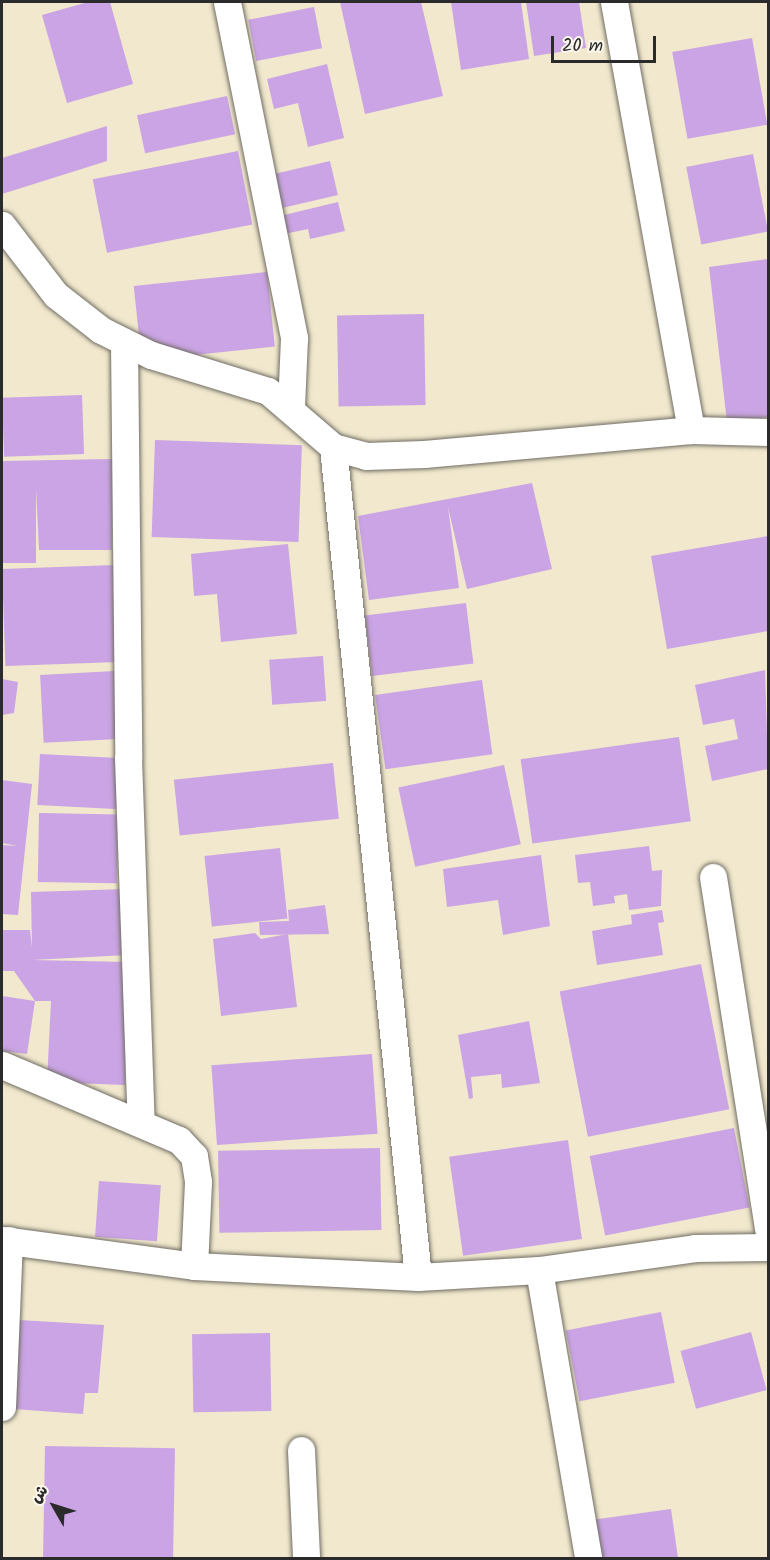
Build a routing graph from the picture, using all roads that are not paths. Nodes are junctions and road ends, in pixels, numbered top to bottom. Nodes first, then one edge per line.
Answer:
1 (227, 2) edge
2 (614, 2) edge
3 (2, 225) edge
4 (123, 343) junction
5 (291, 407) junction
6 (691, 430) junction
7 (768, 432) edge
8 (333, 447) junction
9 (713, 876) dead end
10 (2, 1065) edge
11 (141, 1123) junction
12 (768, 1229) edge
13 (5, 1240) edge
14 (768, 1247) edge
15 (194, 1266) junction
16 (539, 1270) junction
17 (418, 1277) junction
18 (2, 1407) edge
19 (301, 1450) dead end
20 (306, 1558) edge
21 (588, 1558) edge

1 - 5 street
2 - 6 street
3 - 4 street
4 - 5 street
4 - 11 street
5 - 8 street
6 - 7 street
6 - 8 street
8 - 17 street
9 - 12 street
10 - 11 street
11 - 15 street
13 - 15 street
13 - 18 street
14 - 16 street
15 - 17 street
16 - 17 street
16 - 21 street
19 - 20 street

